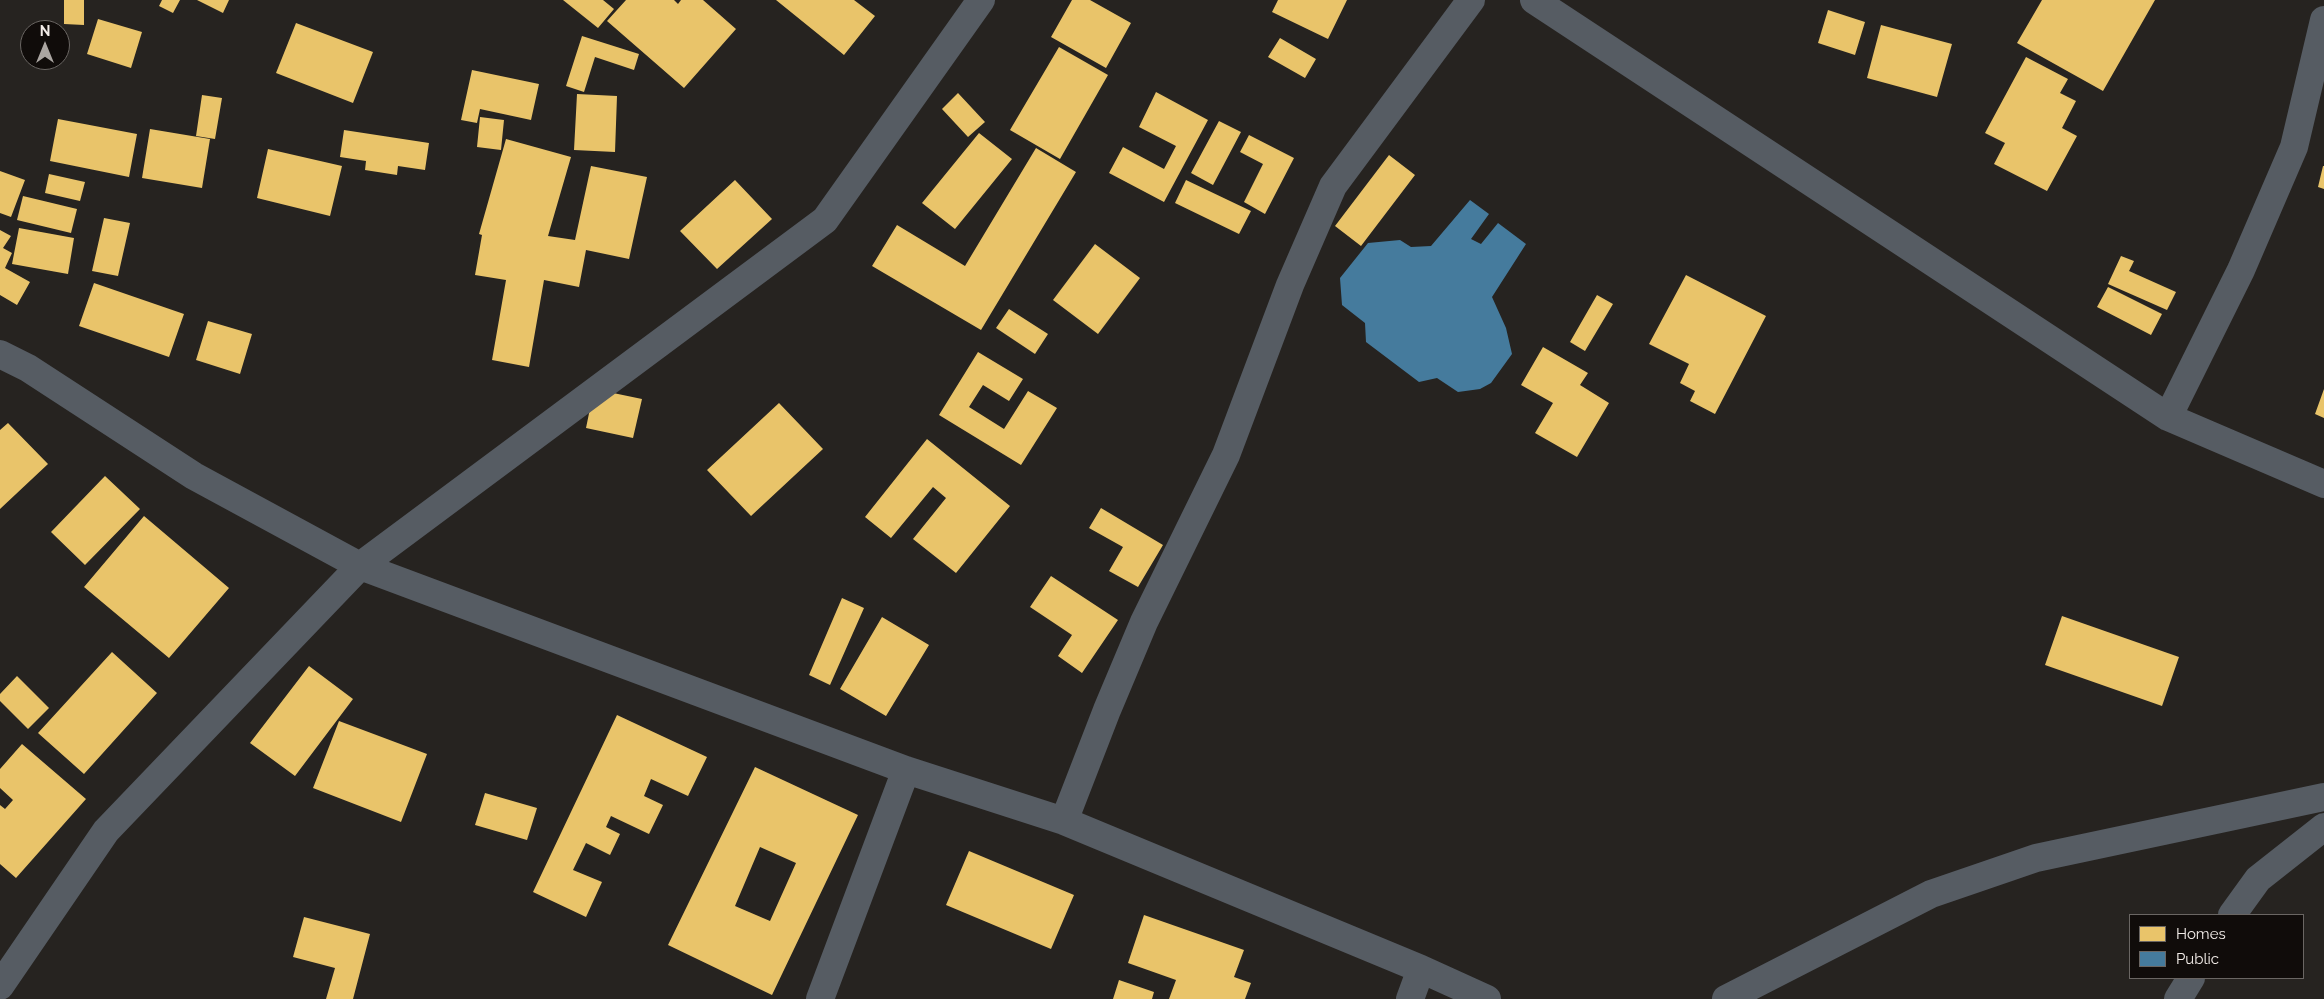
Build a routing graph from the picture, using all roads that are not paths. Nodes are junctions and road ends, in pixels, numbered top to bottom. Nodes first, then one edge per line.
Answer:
1 (980, 0) edge
2 (1471, 0) edge
3 (1534, 0) edge
4 (2320, 0) edge
5 (2324, 7) edge
6 (2324, 20) edge
7 (0, 354) edge
8 (2168, 417) junction
9 (2324, 484) edge
10 (360, 566) junction
11 (906, 770) junction
12 (2324, 797) edge
13 (1064, 821) junction
14 (2324, 827) edge
15 (2233, 914) edge
16 (1421, 969) junction
17 (2190, 979) edge
18 (0, 986) edge
19 (820, 999) edge
20 (1410, 999) edge
21 (1487, 999) edge
22 (1726, 999) edge
23 (2178, 999) edge

1 - 10 street
2 - 13 street
3 - 8 street
4 - 5 street
6 - 8 street
7 - 10 street
8 - 9 street
10 - 11 street
10 - 18 street
11 - 13 street
11 - 19 street
12 - 22 street
13 - 16 street
14 - 15 street
16 - 20 street
16 - 21 street
17 - 23 street

